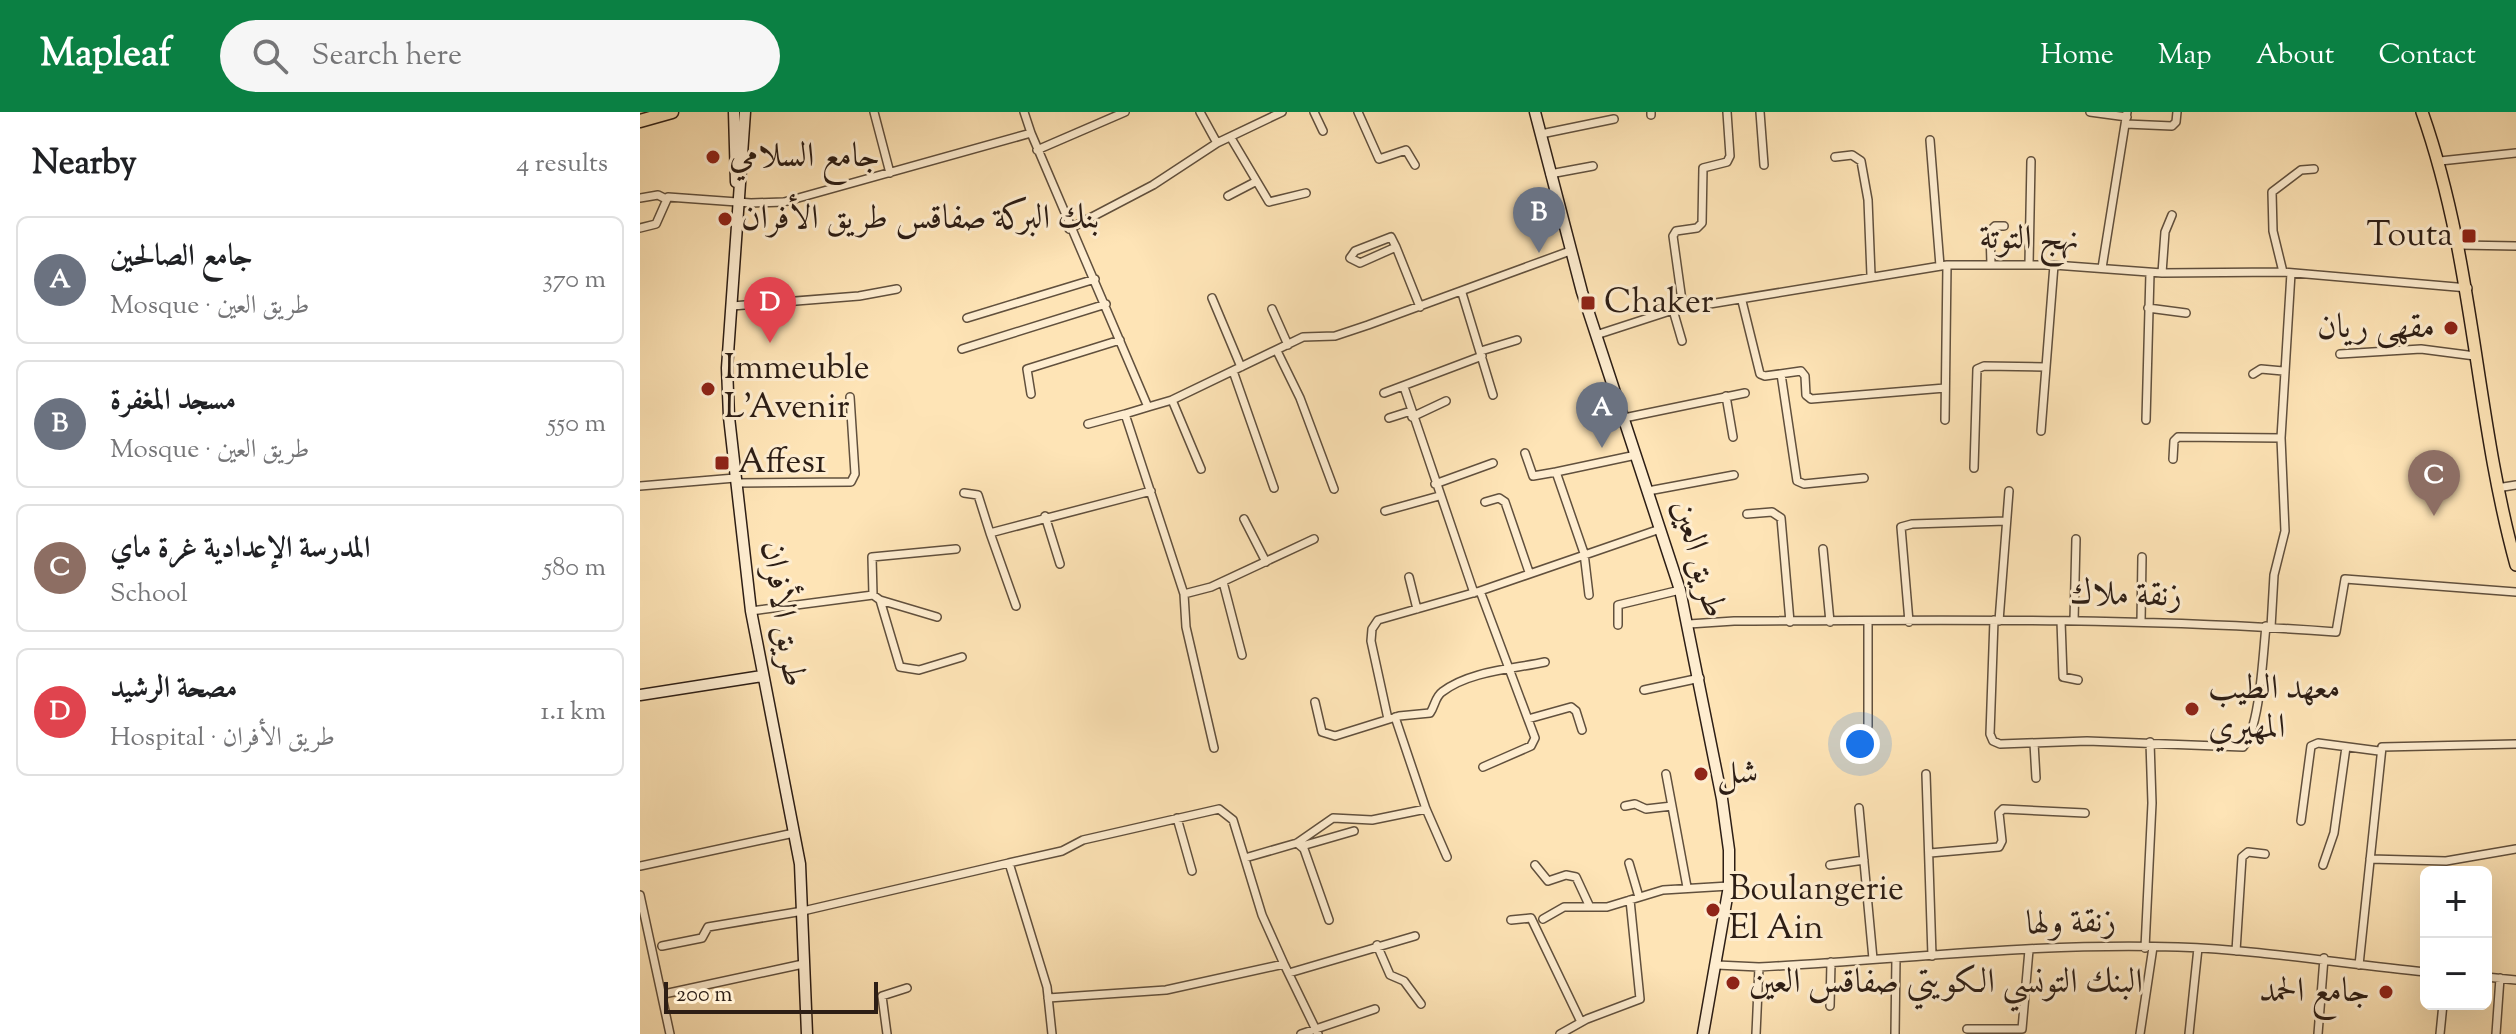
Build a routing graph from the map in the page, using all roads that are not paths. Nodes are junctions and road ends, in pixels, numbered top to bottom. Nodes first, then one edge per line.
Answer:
1 (650, 112) edge
2 (672, 112) edge
3 (726, 112) edge
4 (734, 112) edge
5 (745, 112) edge
6 (874, 112) edge
7 (1024, 112) edge
8 (1125, 112) edge
9 (1200, 112) edge
10 (1282, 112) edge
11 (1314, 112) edge
12 (1358, 112) edge
13 (1535, 112) edge
14 (1727, 112) edge
15 (1760, 112) edge
16 (2090, 112) edge
17 (2177, 112) edge
18 (2422, 112) edge
19 (640, 115) edge
20 (2126, 118) edge
21 (1614, 119) dead end
22 (640, 121) edge
23 (735, 125) junction
24 (1323, 131) dead end
25 (1031, 133) junction
26 (1541, 134) junction
27 (1231, 138) junction
28 (1930, 140) dead end
29 (1217, 143) junction
30 (1037, 150) junction
31 (2516, 153) edge
32 (1835, 157) dead end
33 (2031, 161) dead end
34 (2440, 161) junction
35 (1415, 165) dead end
36 (1764, 165) dead end
37 (1593, 166) dead end
38 (2314, 169) dead end
39 (890, 173) junction
40 (1550, 174) junction
41 (1255, 182) junction
42 (1306, 193) dead end
43 (1228, 196) dead end
44 (640, 198) edge
45 (666, 199) junction
46 (738, 201) junction
47 (2172, 215) dead end
48 (2004, 226) dead end
49 (640, 228) edge
50 (1069, 229) junction
51 (2460, 245) junction
52 (2516, 246) edge
53 (1396, 247) junction
54 (1570, 251) junction
55 (1991, 264) junction
56 (2029, 264) junction
57 (1944, 265) junction
58 (2054, 265) junction
59 (2102, 268) junction
60 (2150, 273) junction
61 (2162, 273) junction
62 (2287, 273) junction
63 (1871, 275) junction
64 (1095, 279) junction
65 (2468, 288) junction
66 (897, 289) dead end
67 (1462, 293) junction
68 (1212, 298) dead end
69 (1742, 301) junction
70 (1106, 304) junction
71 (732, 306) junction
72 (1420, 307) junction
73 (1683, 308) junction
74 (2148, 308) junction
75 (1272, 309) dead end
76 (1673, 310) junction
77 (2186, 313) dead end
78 (967, 318) dead end
79 (1596, 335) junction
80 (1120, 340) junction
81 (1517, 340) dead end
82 (1682, 341) dead end
83 (1288, 345) junction
84 (962, 349) dead end
85 (1277, 351) junction
86 (1481, 354) junction
87 (2340, 354) dead end
88 (2475, 356) junction
89 (2045, 367) junction
90 (1237, 369) junction
91 (2283, 371) junction
92 (1781, 374) junction
93 (2253, 374) dead end
94 (1404, 387) junction
95 (1945, 388) junction
96 (1384, 393) dead end
97 (1745, 393) dead end
98 (1031, 394) dead end
99 (1493, 395) dead end
100 (1726, 396) junction
101 (850, 397) dead end
102 (1172, 400) junction
103 (1446, 401) dead end
104 (1148, 407) junction
105 (1125, 414) junction
106 (1411, 414) junction
107 (1389, 418) dead end
108 (1624, 418) junction
109 (1945, 420) dead end
110 (2146, 420) dead end
111 (1088, 424) dead end
112 (2041, 431) dead end
113 (1733, 437) dead end
114 (2281, 438) junction
115 (1525, 453) dead end
116 (1636, 455) junction
117 (2173, 459) dead end
118 (1493, 463) dead end
119 (1974, 468) dead end
120 (1201, 469) dead end
121 (1556, 472) junction
122 (1734, 475) dead end
123 (1864, 478) dead end
124 (736, 481) junction
125 (1435, 484) junction
126 (2516, 485) edge
127 (640, 486) edge
128 (1274, 488) dead end
129 (2497, 488) junction
130 (1334, 489) dead end
131 (1151, 491) junction
132 (1648, 491) junction
133 (2009, 491) dead end
134 (964, 493) dead end
135 (1439, 496) junction
136 (1485, 502) dead end
137 (1385, 511) dead end
138 (1747, 514) dead end
139 (1045, 516) junction
140 (1244, 519) dead end
141 (2006, 521) junction
142 (1660, 529) junction
143 (990, 533) junction
144 (1314, 539) dead end
145 (2076, 539) dead end
146 (956, 549) dead end
147 (1823, 549) dead end
148 (1584, 553) junction
149 (2142, 557) dead end
150 (1266, 562) junction
151 (1060, 564) dead end
152 (2516, 565) edge
153 (1529, 572) junction
154 (1409, 577) dead end
155 (1223, 582) junction
156 (1680, 590) junction
157 (1477, 592) junction
158 (2516, 592) edge
159 (1184, 594) junction
160 (1589, 595) dead end
161 (876, 597) junction
162 (1016, 606) dead end
163 (1417, 609) junction
164 (751, 611) junction
165 (937, 617) dead end
166 (1996, 620) junction
167 (2061, 621) junction
168 (2074, 621) junction
169 (1790, 622) junction
170 (1830, 622) junction
171 (1868, 622) junction
172 (1909, 622) junction
173 (2141, 622) junction
174 (1689, 624) junction
175 (1618, 625) dead end
176 (2268, 627) junction
177 (1242, 655) dead end
178 (962, 657) dead end
179 (1545, 662) dead end
180 (1509, 670) junction
181 (762, 676) junction
182 (1700, 678) junction
183 (2078, 680) dead end
184 (1644, 690) dead end
185 (640, 695) edge
186 (1315, 702) dead end
187 (1392, 718) junction
188 (1528, 719) junction
189 (1868, 726) dead end
190 (1582, 730) dead end
191 (2150, 742) junction
192 (2034, 743) junction
193 (2516, 744) edge
194 (2346, 747) junction
195 (1214, 748) dead end
196 (2379, 751) junction
197 (1483, 767) dead end
198 (1666, 774) dead end
199 (1926, 774) dead end
200 (2036, 778) dead end
201 (1625, 806) dead end
202 (1672, 806) junction
203 (1859, 808) dead end
204 (1426, 809) junction
205 (2085, 813) dead end
206 (1177, 818) junction
207 (2301, 821) dead end
208 (1354, 831) dead end
209 (794, 833) junction
210 (1300, 844) junction
211 (2516, 849) edge
212 (1930, 853) junction
213 (2265, 854) dead end
214 (1447, 857) dead end
215 (1245, 858) junction
216 (2370, 859) junction
217 (1864, 860) junction
218 (2438, 862) junction
219 (1009, 863) junction
220 (1629, 863) dead end
221 (1535, 865) dead end
222 (1830, 865) dead end
223 (2323, 865) dead end
224 (640, 866) edge
225 (2438, 866) edge
226 (1192, 871) dead end
227 (1729, 886) junction
228 (1687, 887) junction
229 (640, 895) edge
230 (1639, 897) junction
231 (1630, 900) junction
232 (1589, 905) junction
233 (803, 911) junction
234 (1543, 919) dead end
235 (1329, 920) dead end
236 (1511, 920) dead end
237 (1415, 936) dead end
238 (1377, 945) junction
239 (662, 946) dead end
240 (2149, 948) junction
241 (2198, 948) junction
242 (2029, 950) junction
243 (2236, 951) junction
244 (1932, 956) junction
245 (1896, 958) junction
246 (2324, 958) junction
247 (1873, 959) junction
248 (1831, 962) junction
249 (803, 964) junction
250 (1284, 964) junction
251 (1717, 965) junction
252 (2359, 965) junction
253 (1759, 967) junction
254 (2420, 971) edge
255 (1289, 973) junction
256 (2492, 977) edge
257 (2500, 978) junction
258 (2516, 980) edge
259 (907, 988) dead end
260 (664, 994) junction
261 (1048, 998) junction
262 (1421, 1004) dead end
263 (1830, 1006) dead end
264 (1375, 1009) dead end
265 (2442, 1010) edge
266 (1581, 1022) junction
267 (1967, 1029) dead end
268 (1318, 1032) edge
269 (670, 1034) edge
270 (807, 1034) edge
271 (887, 1034) edge
272 (1052, 1034) edge
273 (1301, 1034) edge
274 (1560, 1034) edge
275 (1703, 1034) edge
276 (1756, 1034) edge
277 (1895, 1034) edge
278 (2140, 1034) edge
279 (2189, 1034) edge
280 (2318, 1034) edge
281 (2440, 1034) edge
282 (2496, 1034) edge

1 - 19 highway
2 - 22 highway
3 - 23 main road
4 - 23 main road, طريق الأفران
5 - 46 main road, طريق الأفران
6 - 39 street
7 - 25 street
8 - 30 street
9 - 29 street
10 - 27 street
11 - 24 street
12 - 35 street
13 - 26 main road, طريق العين
14 - 73 street
15 - 36 street
16 - 20 street
17 - 20 street
18 - 34 main road
20 - 59 street
21 - 26 street
23 - 46 main road, طريق الأفران
25 - 30 street
25 - 39 street
26 - 40 main road, طريق العين
27 - 29 street
27 - 41 street
28 - 57 street
29 - 50 street
30 - 50 street
31 - 34 street
32 - 63 street
33 - 56 street
34 - 51 main road
37 - 40 street
38 - 62 street
39 - 46 street
40 - 54 main road, طريق العين
41 - 42 street
41 - 43 street
44 - 45 street
45 - 46 street
45 - 49 street
46 - 71 main road, طريق الأفران
47 - 61 street
48 - 55 street
50 - 64 street
51 - 52 street
51 - 65 main road
53 - 53 street
53 - 72 street
54 - 67 street
54 - 79 main road, طريق العين
55 - 56 street, نهج التوتة
55 - 57 street, نهج التوتة
56 - 58 street, نهج التوتة
57 - 63 street, نهج التوتة
57 - 95 street
58 - 59 street, نهج التوتة
58 - 89 street
59 - 60 street, نهج التوتة
60 - 61 street, نهج التوتة
60 - 74 street
61 - 62 street, نهج التوتة
62 - 65 street, نهج التوتة
62 - 91 street
63 - 69 street, نهج التوتة
64 - 70 street
64 - 78 street
65 - 88 main road
66 - 71 street
67 - 72 street
67 - 86 street
68 - 90 street
69 - 73 street, نهج التوتة
69 - 92 street
70 - 80 street
70 - 84 street
71 - 124 main road, طريق الأفران
72 - 83 street
73 - 76 street, نهج التوتة
74 - 77 street
74 - 110 street
75 - 83 street
76 - 79 street, نهج التوتة
76 - 82 street
79 - 108 main road, طريق العين
80 - 98 street
80 - 104 street
81 - 86 street
83 - 85 street
85 - 90 street
85 - 130 street
86 - 94 street
86 - 99 street
87 - 88 street
88 - 129 main road
89 - 112 street
89 - 119 street
90 - 102 street
90 - 128 street
91 - 93 street
91 - 114 street
92 - 95 street
92 - 123 street
94 - 96 street
94 - 106 street
95 - 109 street
97 - 100 street
100 - 108 street
100 - 113 street
101 - 124 street
102 - 104 street
102 - 120 street
103 - 106 street
104 - 105 street
105 - 111 street
105 - 131 street
106 - 107 street
106 - 125 street
108 - 116 main road, طريق العين
114 - 117 street
114 - 176 street
115 - 121 street
116 - 121 street
116 - 132 main road, طريق العين
118 - 125 street
121 - 148 street
122 - 132 street
124 - 127 street
124 - 164 main road, طريق الأفران
125 - 135 street
126 - 129 street
129 - 152 main road
131 - 139 street
131 - 159 street
132 - 142 main road, طريق العين
133 - 141 street
134 - 143 street
135 - 137 street
135 - 157 street
136 - 153 street
138 - 169 street
139 - 143 street
139 - 151 street
140 - 150 street
141 - 166 street
141 - 172 street
142 - 148 street
142 - 156 main road, طريق العين
143 - 162 street
144 - 150 street
145 - 168 street
146 - 161 street
147 - 170 street
148 - 153 street
148 - 160 street
149 - 173 street
150 - 155 street
153 - 157 street
154 - 163 street
155 - 159 street
155 - 177 street
156 - 174 main road, طريق العين
156 - 175 street
157 - 163 street
157 - 180 street
158 - 176 street, زنقة ملاك
159 - 195 street
161 - 164 street
161 - 165 street
161 - 178 street
163 - 187 street
164 - 181 main road, طريق الأفران
166 - 167 street, زنقة ملاك
166 - 172 street, زنقة ملاك
166 - 192 street
167 - 168 street, زنقة ملاك
167 - 183 street
168 - 173 street, زنقة ملاك
169 - 170 street, زنقة ملاك
169 - 174 street, زنقة ملاك
170 - 171 street, زنقة ملاك
171 - 172 street, زنقة ملاك
171 - 189 street
173 - 176 street, زنقة ملاك
174 - 182 main road, طريق العين
176 - 191 street
179 - 180 street
180 - 187 street
180 - 188 street
181 - 185 main road
181 - 209 main road, طريق الأفران
182 - 184 street
182 - 227 main road, طريق العين
186 - 187 street
187 - 204 street
188 - 190 street
188 - 197 street
191 - 192 street
191 - 240 street
192 - 200 street
193 - 196 street
194 - 196 street
194 - 207 street
194 - 223 street
196 - 216 street
198 - 202 street
199 - 212 street
201 - 202 street
202 - 228 street
203 - 217 street
204 - 210 street
204 - 214 street
205 - 212 street
206 - 215 street
206 - 219 street
206 - 226 street
208 - 210 street
209 - 224 street
209 - 233 main road, طريق الأفران
210 - 215 street
210 - 235 street
211 - 218 street
212 - 244 street
213 - 243 street
215 - 250 street
216 - 218 street
216 - 252 street
217 - 222 street
217 - 247 street
218 - 225 street
219 - 233 street
219 - 261 street
220 - 230 street
221 - 232 street
227 - 228 street
227 - 251 main road, طريق العين
228 - 230 street
229 - 260 street
230 - 231 street
231 - 232 street
231 - 266 street
232 - 234 street
233 - 239 street
233 - 249 main road, طريق الأفران
236 - 266 street
237 - 238 street
238 - 255 street
238 - 262 street
240 - 241 street, زنقة ولها
240 - 242 street, زنقة ولها
240 - 278 street
241 - 243 street, زنقة ولها
241 - 279 street
242 - 244 street, زنقة ولها
242 - 267 street
243 - 246 street, زنقة ولها
244 - 245 street, زنقة ولها
245 - 247 street, زنقة ولها
245 - 277 street
246 - 252 street, زنقة ولها
246 - 280 street
247 - 248 street, زنقة ولها
248 - 253 street, زنقة ولها
248 - 263 street
249 - 260 street
249 - 270 main road, طريق الأفران
250 - 255 street
250 - 261 street
251 - 253 street, زنقة ولها
251 - 275 main road, طريق العين
252 - 254 street, زنقة ولها
253 - 276 street
255 - 268 street
256 - 257 street
257 - 258 street
257 - 282 street
259 - 271 street
260 - 269 street
261 - 272 street
264 - 268 street
265 - 281 street
266 - 274 street
268 - 273 street

